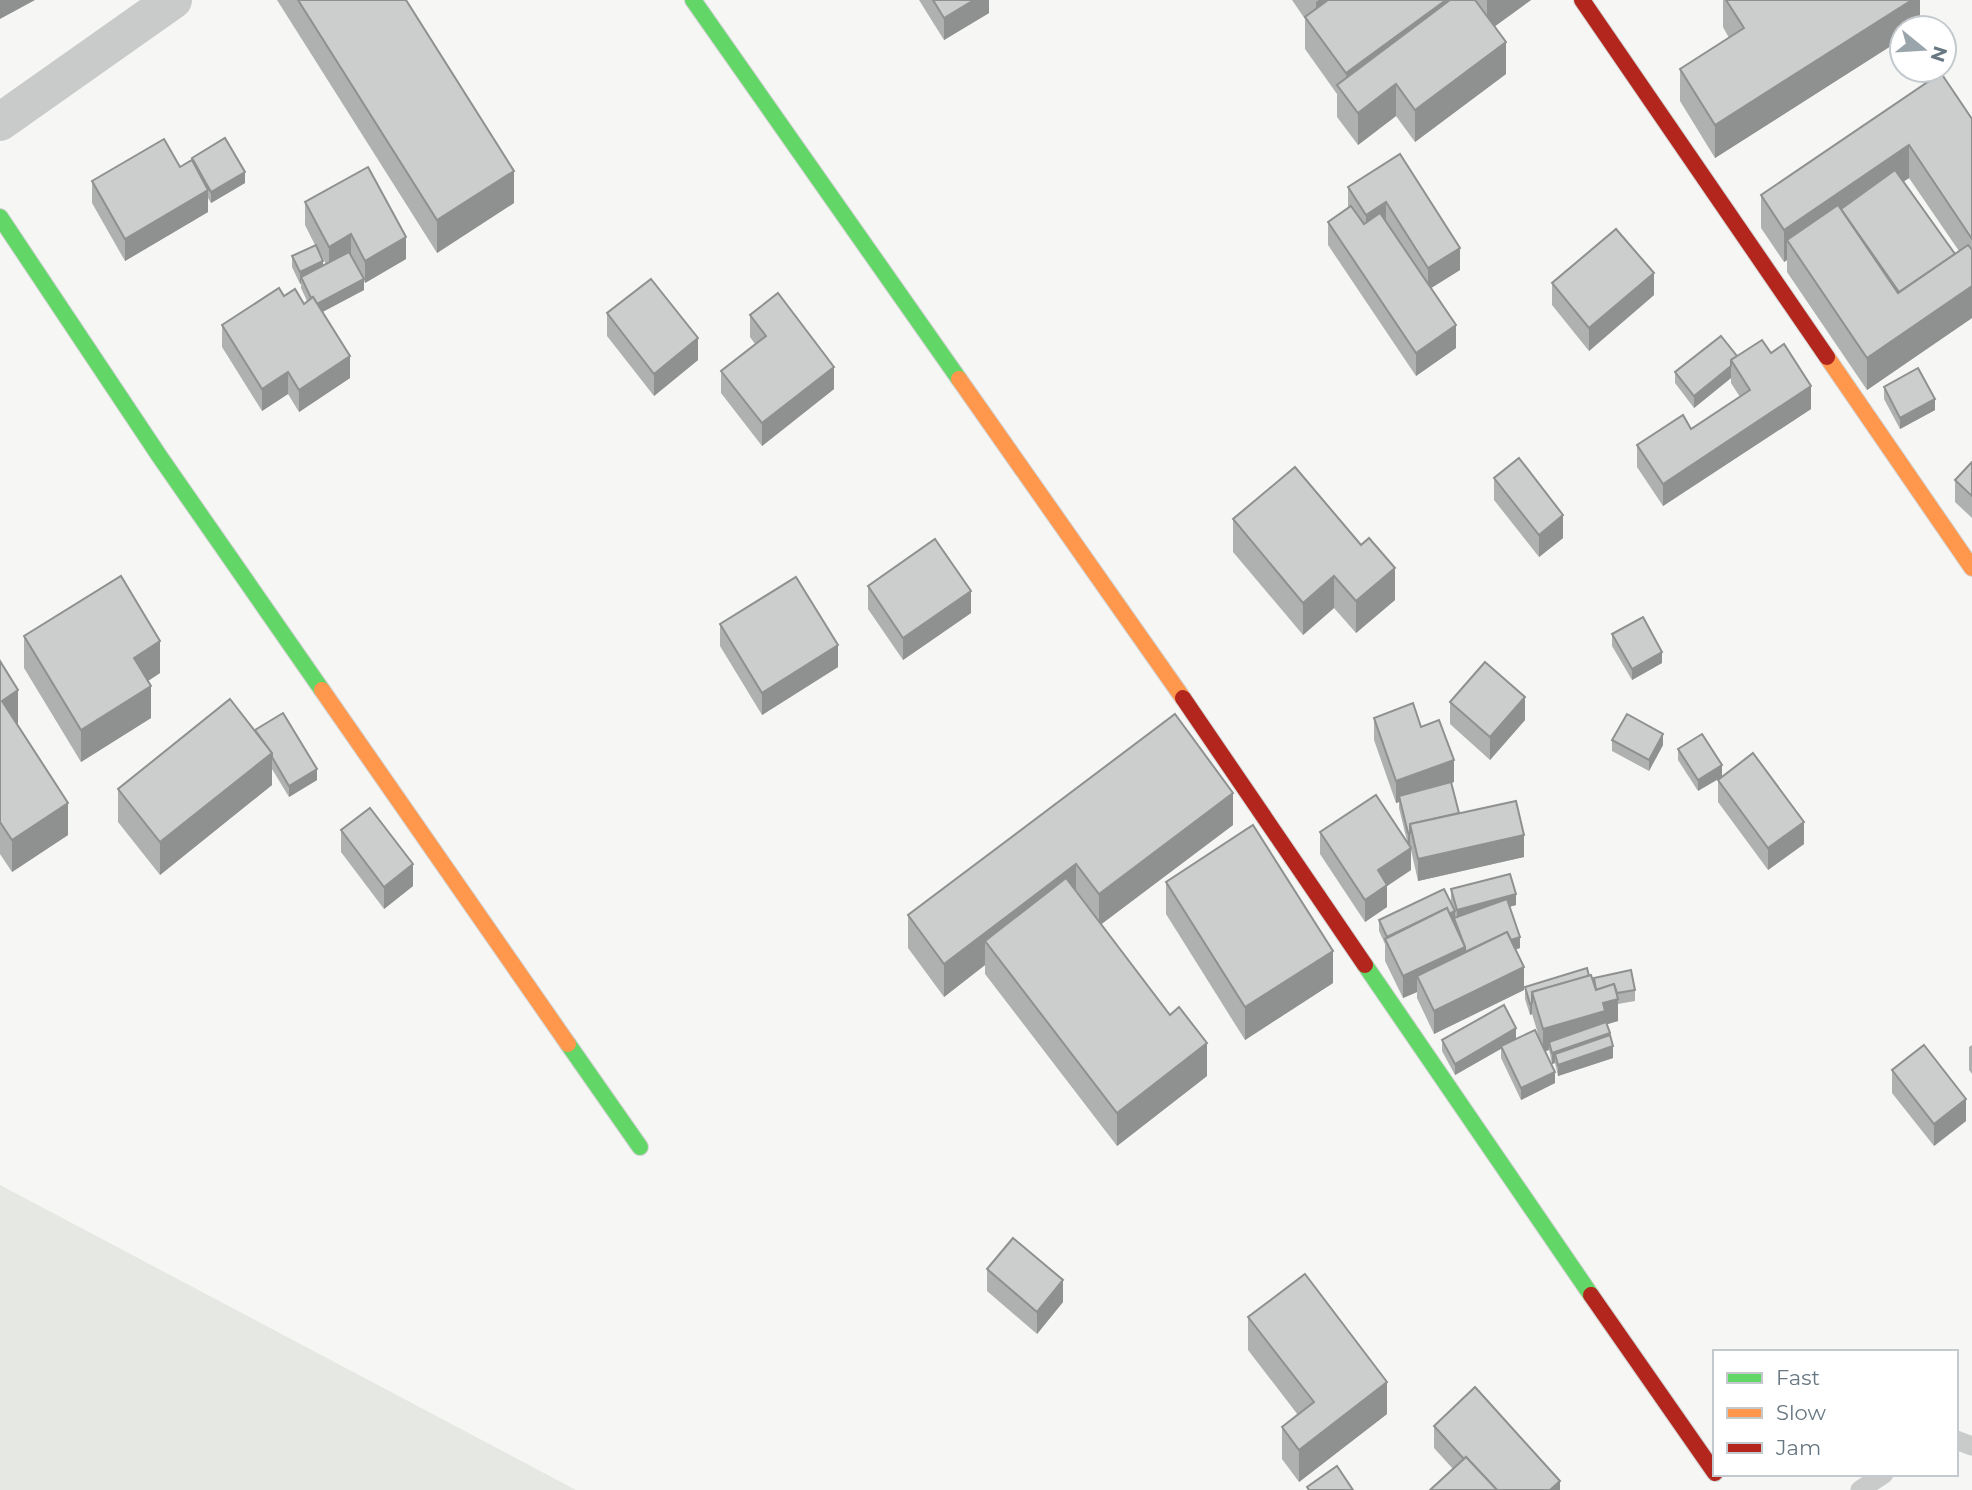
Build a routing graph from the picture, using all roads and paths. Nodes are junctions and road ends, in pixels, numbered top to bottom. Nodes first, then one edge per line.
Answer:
1 (173, 0) edge
2 (693, 0) edge
3 (1582, 0) edge
4 (0, 122) edge
5 (0, 217) edge
6 (1972, 568) edge
7 (640, 1147) dead end
8 (1713, 1471) edge
9 (1881, 1476) edge
10 (1860, 1490) edge

1 - 4 street
2 - 8 street
3 - 6 street
5 - 7 street
9 - 10 lane

